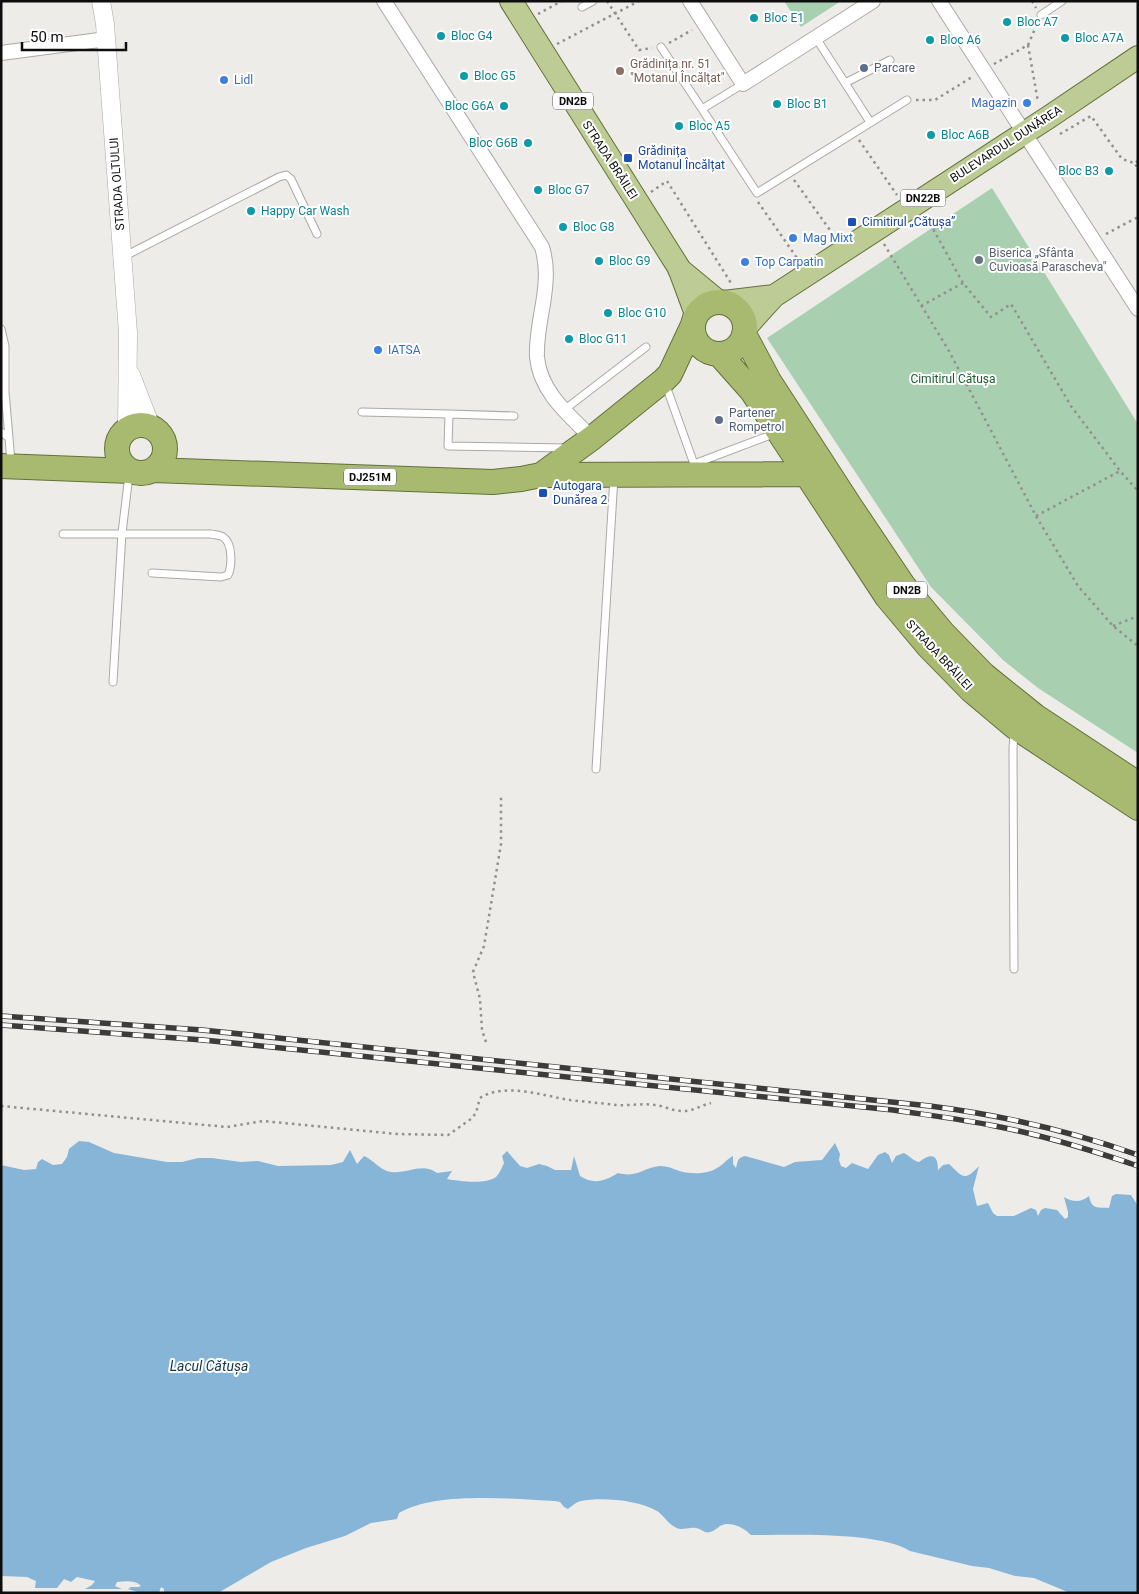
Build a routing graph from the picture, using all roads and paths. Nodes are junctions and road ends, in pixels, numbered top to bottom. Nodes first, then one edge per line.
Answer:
1 (101, 1) edge
2 (384, 1) edge
3 (511, 1) edge
4 (562, 1) edge
5 (593, 1) edge
6 (607, 1) edge
7 (639, 1) edge
8 (690, 1) edge
9 (873, 1) edge
10 (939, 1) edge
11 (1062, 1) edge
12 (582, 7) dead end
13 (614, 14) junction
14 (1041, 15) dead end
15 (524, 22) junction
16 (704, 23) junction
17 (816, 38) junction
18 (106, 39) junction
19 (1028, 45) dead end
20 (661, 47) junction
21 (543, 52) junction
22 (1, 53) edge
23 (1138, 57) edge
24 (890, 60) dead end
25 (845, 83) junction
26 (743, 84) junction
27 (907, 100) dead end
28 (1038, 103) dead end
29 (702, 109) junction
30 (870, 122) junction
31 (854, 132) junction
32 (1024, 133) junction
33 (1060, 134) dead end
34 (1136, 162) edge
35 (1138, 168) edge
36 (789, 173) junction
37 (757, 193) junction
38 (644, 196) dead end
39 (912, 205) junction
40 (1138, 217) edge
41 (876, 230) junction
42 (317, 234) dead end
43 (1093, 241) junction
44 (845, 250) junction
45 (804, 254) dead end
46 (122, 257) junction
47 (679, 268) junction
48 (963, 283) junction
49 (774, 296) junction
50 (726, 297) junction
51 (920, 306) junction
52 (1138, 309) edge
53 (694, 321) junction
54 (1, 329) edge
55 (745, 331) junction
56 (646, 346) dead end
57 (716, 355) junction
58 (128, 367) junction
59 (3, 368) edge
60 (667, 377) junction
61 (563, 410) junction
62 (362, 412) dead end
63 (449, 414) junction
64 (514, 416) dead end
65 (1, 432) edge
66 (780, 432) junction
67 (157, 434) junction
68 (122, 436) junction
69 (9, 438) junction
70 (584, 443) junction
71 (6, 466) edge
72 (76, 468) junction
73 (692, 469) junction
74 (141, 470) junction
75 (1120, 471) junction
76 (199, 472) junction
77 (614, 474) junction
78 (807, 474) junction
79 (541, 475) junction
80 (1138, 491) edge
81 (1036, 516) junction
82 (63, 534) dead end
83 (122, 534) junction
84 (152, 572) dead end
85 (1138, 616) edge
86 (1114, 626) junction
87 (1138, 646) edge
88 (113, 682) dead end
89 (1015, 728) junction
90 (596, 769) dead end
91 (1138, 784) edge
92 (501, 794) dead end
93 (1138, 808) edge
94 (1014, 969) dead end
95 (486, 1042) dead end
96 (711, 1103) dead end
97 (1, 1106) edge

1 - 18 street, STRADA OLTULUI
2 - 61 street
3 - 15 main road, STRADA BRĂILEI / DN2B
4 - 15 path
5 - 12 lane
6 - 13 path
7 - 13 path
8 - 16 street
9 - 17 street
10 - 32 street
11 - 14 lane
13 - 20 path
13 - 21 path
15 - 21 main road, STRADA BRĂILEI / DN2B
16 - 20 path
16 - 26 street
17 - 25 lane
17 - 26 street
18 - 22 street
18 - 46 street, STRADA OLTULUI
19 - 28 path
20 - 29 lane
21 - 47 main road, STRADA BRĂILEI / DN2B
23 - 32 main road, BULEVARDUL DUNĂREA / DN22B
24 - 25 lane
25 - 30 lane
26 - 29 lane
27 - 30 lane
29 - 37 lane
30 - 31 lane
31 - 36 lane
31 - 39 path
32 - 39 main road, BULEVARDUL DUNĂREA / DN22B
32 - 43 street
33 - 34 path
34 - 35 path
36 - 37 lane
36 - 44 path
37 - 45 path
38 - 50 path
39 - 41 main road, BULEVARDUL DUNĂREA / DN22B
39 - 48 path
40 - 43 path
41 - 44 main road, BULEVARDUL DUNĂREA / DN22B
41 - 51 path
42 - 46 lane
43 - 52 street
44 - 49 main road, BULEVARDUL DUNĂREA / DN22B
46 - 58 street, STRADA OLTULUI
47 - 50 main road, STRADA BRĂILEI / DN2B
47 - 53 main road, STRADA BRĂILEI / DN2B
48 - 51 path
48 - 75 path
49 - 50 main road, BULEVARDUL DUNĂREA / DN22B
49 - 55 main road, BULEVARDUL DUNĂREA / DN22B
50 - 53 highway
50 - 55 highway, STRADA BRĂILEI / DN2B
51 - 81 path
53 - 57 highway, STRADA BRĂILEI / DN2B
53 - 60 highway, DJ251M
54 - 59 lane
55 - 57 highway
55 - 91 highway, STRADA BRĂILEI / DN2B
56 - 61 lane
57 - 60 highway, DJ251M
57 - 66 highway, STRADA BRĂILEI / DN2B
58 - 67 street, STRADA OLTULUI
58 - 68 street, STRADA OLTULUI
59 - 69 lane
60 - 70 highway, DJ251M
60 - 73 lane
61 - 70 street
62 - 63 lane
63 - 64 lane
63 - 70 lane
65 - 69 lane
66 - 73 lane
66 - 78 highway, STRADA BRĂILEI / DN2B
67 - 68 highway
67 - 74 highway
67 - 76 highway
68 - 72 highway
68 - 74 highway
69 - 71 lane
70 - 79 highway, DJ251M
71 - 72 highway, DJ251M
72 - 74 highway, DJ251M
73 - 77 highway, DJ251M
73 - 78 highway, DJ251M
74 - 76 highway, DJ251M
74 - 83 lane
75 - 80 path
75 - 81 path
76 - 79 highway, DJ251M
77 - 79 highway, DJ251M
77 - 90 lane
78 - 89 highway, STRADA BRĂILEI / DN2B
81 - 86 path
82 - 83 lane
83 - 84 lane
83 - 88 lane
85 - 86 path
86 - 87 path
89 - 93 highway, STRADA BRĂILEI / DN2B
89 - 94 lane
92 - 95 path
96 - 97 path

